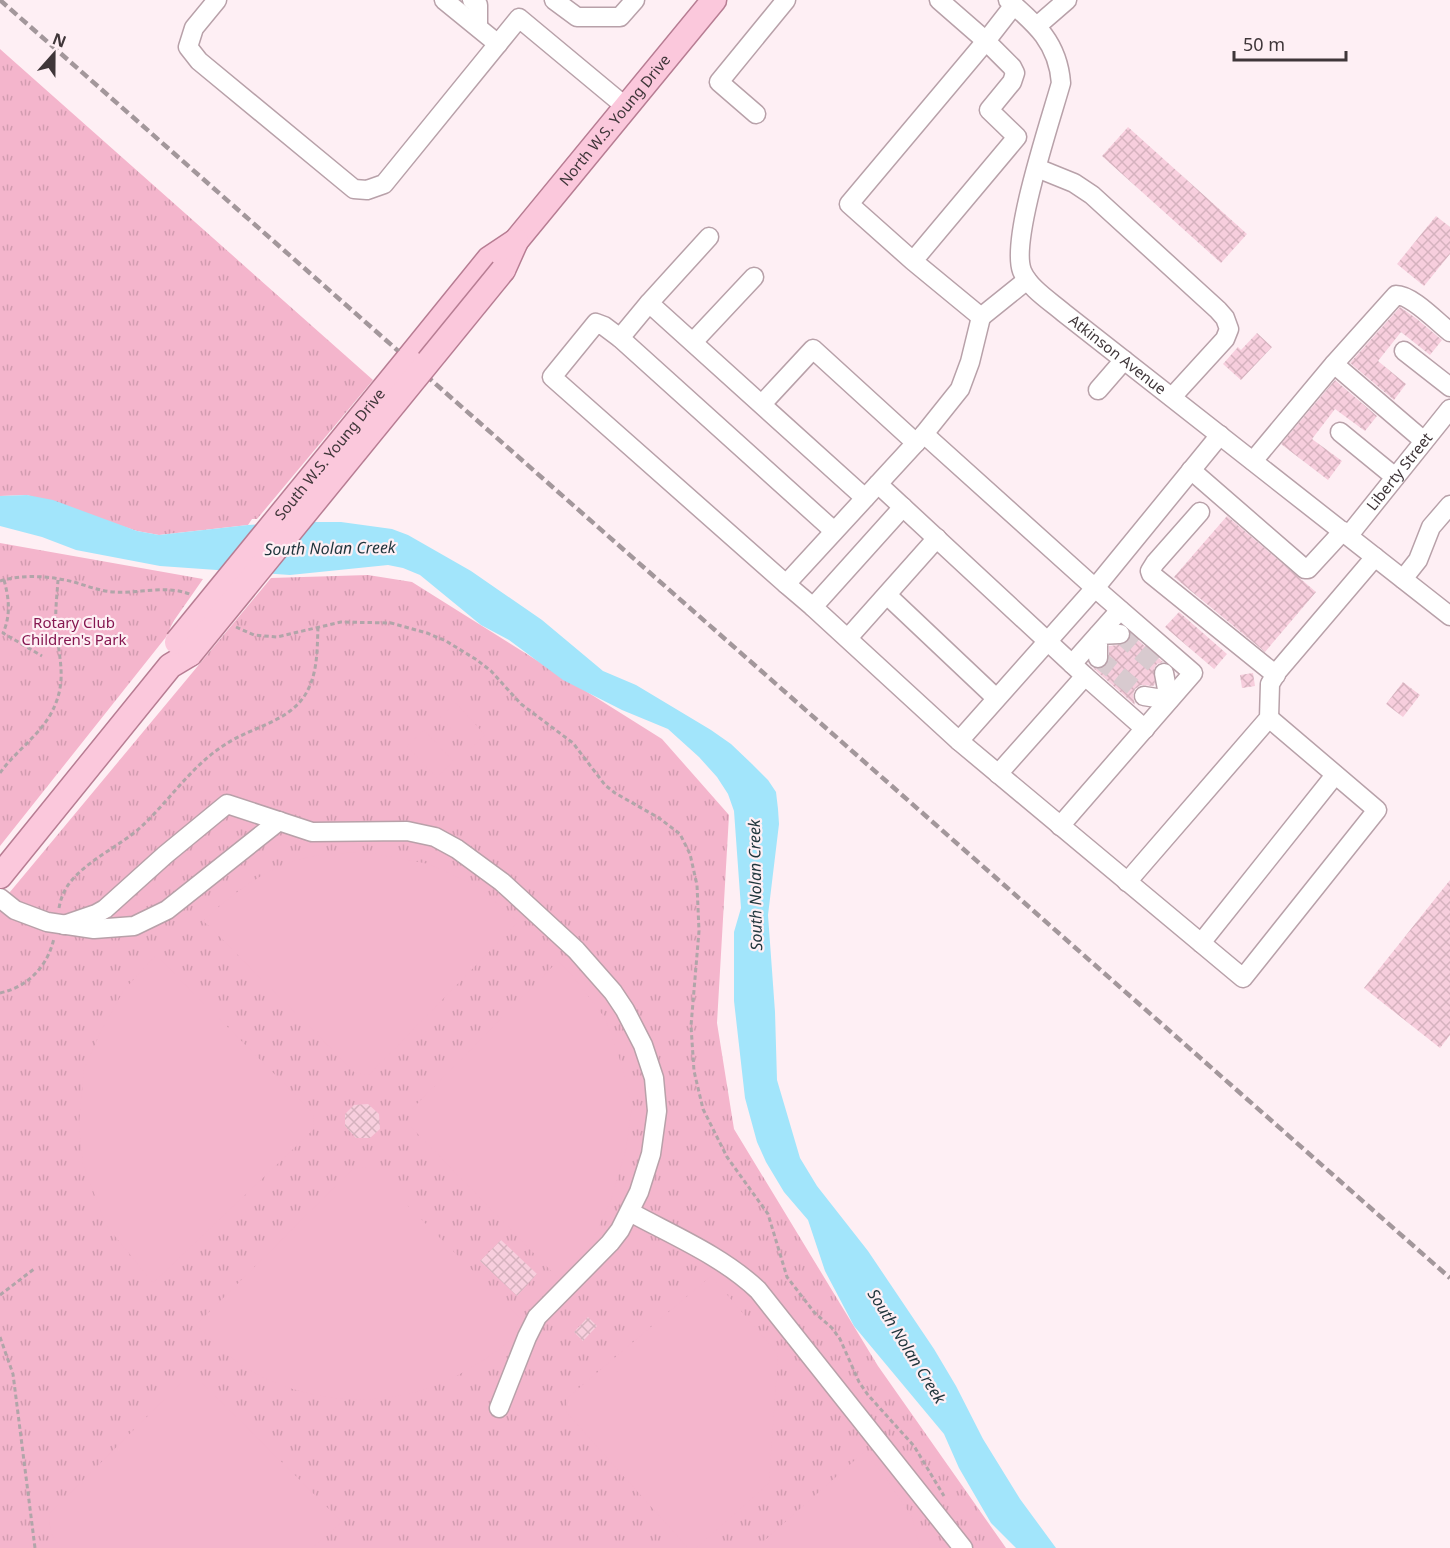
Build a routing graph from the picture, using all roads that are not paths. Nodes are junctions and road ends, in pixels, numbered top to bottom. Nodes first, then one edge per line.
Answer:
1 (444, 0) edge
2 (472, 0) edge
3 (554, 0) edge
4 (634, 0) edge
5 (714, 0) edge
6 (786, 0) edge
7 (939, 0) edge
8 (1067, 0) edge
9 (214, 1) edge
10 (1011, 3) edge
11 (620, 8) edge
12 (583, 9) edge
13 (1037, 26) junction
14 (478, 27) junction
15 (986, 40) junction
16 (498, 44) junction
17 (626, 107) junction
18 (756, 114) dead end
19 (1037, 168) junction
20 (709, 237) dead end
21 (913, 261) junction
22 (754, 277) dead end
23 (1027, 280) junction
24 (650, 303) junction
25 (981, 317) junction
26 (1450, 332) edge
27 (620, 338) junction
28 (693, 342) junction
29 (1404, 351) dead end
30 (1124, 360) junction
31 (1334, 364) junction
32 (414, 365) joint
33 (1450, 387) edge
34 (1098, 390) dead end
35 (1172, 397) junction
36 (762, 404) junction
37 (1450, 409) edge
38 (1340, 432) dead end
39 (1220, 435) junction
40 (920, 438) junction
41 (1424, 441) junction
42 (1253, 460) junction
43 (1191, 470) junction
44 (1395, 477) junction
45 (878, 484) junction
46 (865, 498) junction
47 (1450, 505) edge
48 (903, 507) junction
49 (1200, 512) dead end
50 (834, 531) junction
51 (1346, 533) junction
52 (937, 538) junction
53 (1375, 557) junction
54 (1403, 579) junction
55 (786, 584) junction
56 (1095, 588) junction
57 (887, 595) junction
58 (813, 607) junction
59 (1120, 610) junction
60 (1450, 616) edge
61 (1120, 634) tunnel mouth
62 (1098, 635) junction
63 (848, 638) junction
64 (1047, 640) junction
65 (1098, 658) dead end
66 (1072, 664) junction
67 (1164, 673) tunnel mouth
68 (1276, 675) junction
69 (1085, 676) junction
70 (1144, 696) tunnel mouth
71 (996, 698) junction
72 (1169, 700) junction
73 (1269, 718) junction
74 (1145, 729) junction
75 (959, 741) junction
76 (998, 774) junction
77 (1335, 775) junction
78 (279, 821) junction
79 (1060, 826) junction
80 (0, 876) edge
81 (1127, 882) junction
82 (0, 898) edge
83 (59, 924) junction
84 (1201, 943) junction
85 (630, 1212) junction
86 (499, 1408) dead end
87 (963, 1548) edge

1 - 14 street
2 - 14 street
3 - 12 street
4 - 11 street
5 - 17 main road, North W.S. Young Drive
6 - 18 street
7 - 15 street
8 - 13 street
9 - 16 street
10 - 13 street
10 - 15 street
11 - 12 street
13 - 19 street
14 - 16 street
15 - 21 street
15 - 21 street
16 - 17 street
17 - 32 main road, North W.S. Young Drive
19 - 23 street
19 - 35 street
20 - 24 street
21 - 25 street
22 - 28 street
23 - 25 street
23 - 30 street, Atkinson Avenue
24 - 27 street
24 - 28 street
25 - 40 street
26 - 31 street
27 - 50 street
27 - 55 street
28 - 36 street
29 - 33 street
30 - 34 street
30 - 35 street, Atkinson Avenue
31 - 41 street
31 - 42 street
32 - 80 main road, South W.S. Young Drive, bridge
35 - 39 street, Atkinson Avenue
36 - 40 street
36 - 46 street
37 - 41 street, Liberty Street
38 - 44 street
39 - 42 street, Atkinson Avenue
39 - 43 street
40 - 45 street
40 - 56 street
41 - 44 street, Liberty Street
42 - 51 street, Atkinson Avenue
43 - 51 street, Liberty Street
43 - 56 street
44 - 51 street, Liberty Street
45 - 46 street
45 - 48 street
46 - 50 street
47 - 54 street
48 - 52 street
48 - 58 street
49 - 68 street
50 - 55 street
51 - 53 street, Atkinson Avenue
52 - 57 street
52 - 64 street
53 - 54 street, Atkinson Avenue
53 - 68 street
54 - 60 street, Atkinson Avenue
55 - 58 street
56 - 59 street
56 - 64 street
57 - 63 street
57 - 71 street
58 - 63 street
59 - 62 street
59 - 72 street
61 - 62 street
62 - 65 street
62 - 66 street
63 - 75 street
64 - 66 street
64 - 71 street
66 - 69 street
67 - 72 street
68 - 73 street
69 - 74 street
69 - 76 street
70 - 72 street
71 - 75 street
72 - 74 street
73 - 77 street
73 - 81 street
74 - 79 street
75 - 76 street
76 - 79 street
77 - 84 street
77 - 84 street
78 - 83 street
78 - 83 street
78 - 85 street
79 - 81 street
81 - 84 street
82 - 83 street
85 - 86 street
85 - 87 street

